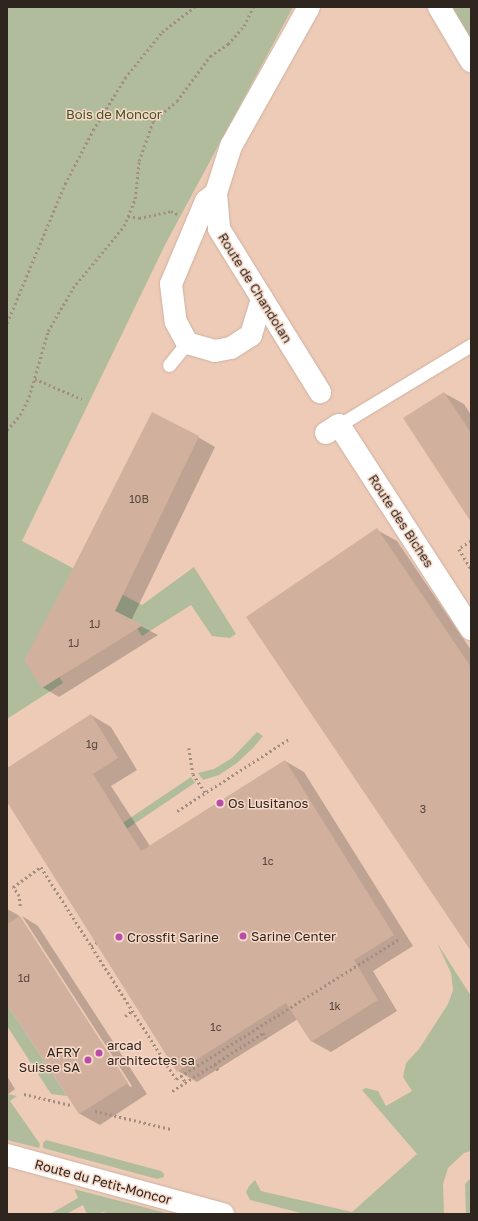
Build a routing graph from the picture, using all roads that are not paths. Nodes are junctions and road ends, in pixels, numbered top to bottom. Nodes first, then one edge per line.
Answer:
1 (309, 7) edge
2 (439, 7) edge
3 (471, 61) edge
4 (216, 193) junction
5 (262, 299) junction
6 (187, 343) junction
7 (471, 345) edge
8 (169, 365) dead end
9 (320, 392) dead end
10 (333, 429) joint
11 (471, 629) edge
12 (7, 1156) edge
13 (223, 1214) edge

1 - 4 street, Route de Chandolan
2 - 3 street
4 - 5 street, Route de Chandolan
4 - 6 street
5 - 6 street
5 - 9 street, Route de Chandolan
6 - 8 lane
7 - 10 lane
10 - 11 street, Route des Biches
12 - 13 street, Route du Petit-Moncor

